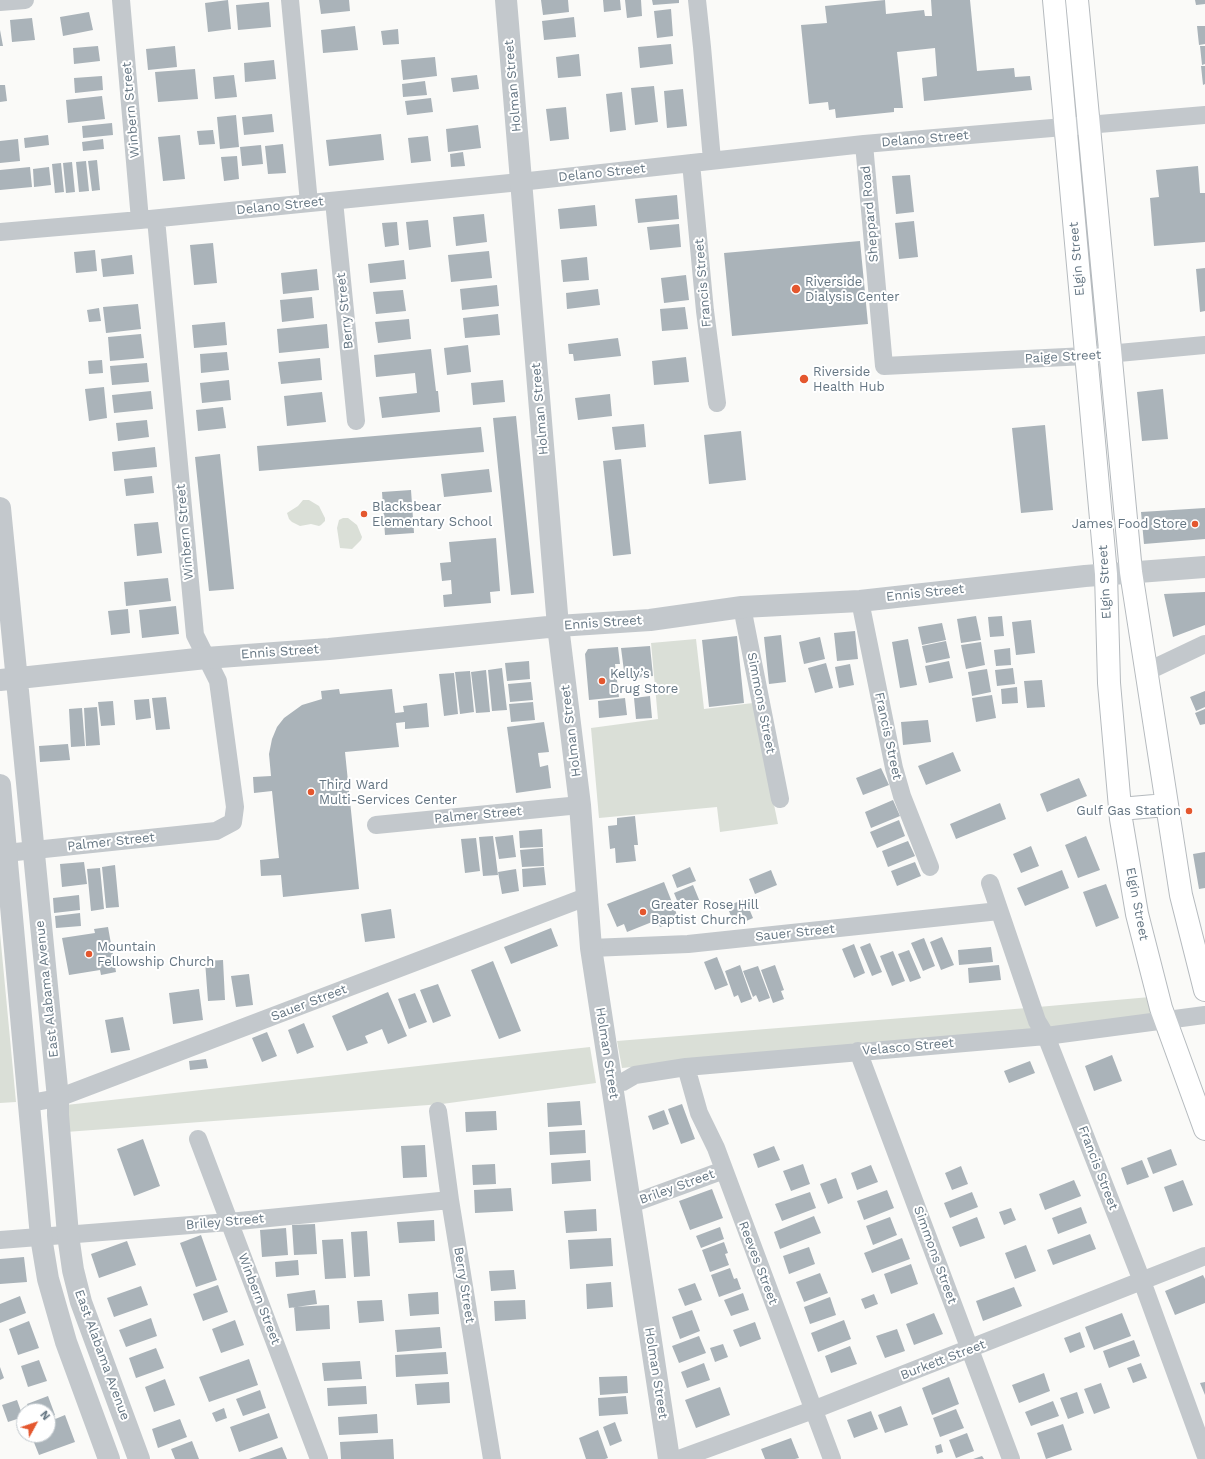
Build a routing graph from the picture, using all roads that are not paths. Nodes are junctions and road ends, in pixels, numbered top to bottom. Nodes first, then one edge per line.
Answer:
1 (25, 0) edge
2 (121, 0) edge
3 (290, 0) edge
4 (506, 0) edge
5 (696, 0) edge
6 (1054, 0) edge
7 (1077, 0) edge
8 (0, 2) edge
9 (1205, 115) edge
10 (1089, 126) junction
11 (1065, 128) junction
12 (864, 144) junction
13 (712, 160) junction
14 (691, 162) junction
15 (520, 182) junction
16 (334, 201) junction
17 (309, 203) junction
18 (148, 219) junction
19 (0, 232) edge
20 (1205, 345) edge
21 (1109, 354) junction
22 (1086, 356) junction
23 (922, 364) joint
24 (717, 403) dead end
25 (356, 421) dead end
26 (0, 508) edge
27 (1205, 567) edge
28 (1131, 572) junction
29 (1106, 574) junction
30 (860, 601) junction
31 (742, 607) junction
32 (558, 626) junction
33 (1205, 644) edge
34 (206, 658) junction
35 (1146, 672) junction
36 (9, 679) edge
37 (0, 785) edge
38 (780, 799) dead end
39 (580, 805) junction
40 (1166, 805) junction
41 (1120, 810) junction
42 (376, 824) dead end
43 (216, 831) joint
44 (34, 850) junction
45 (6, 853) junction
46 (930, 867) dead end
47 (990, 883) dead end
48 (586, 897) junction
49 (999, 911) junction
50 (591, 948) junction
51 (1205, 990) edge
52 (1205, 1015) edge
53 (1164, 1020) junction
54 (1046, 1036) junction
55 (858, 1051) junction
56 (686, 1067) junction
57 (612, 1084) junction
58 (58, 1098) junction
59 (30, 1103) junction
60 (438, 1111) dead end
61 (1205, 1129) edge
62 (198, 1139) dead end
63 (724, 1170) junction
64 (450, 1200) junction
65 (631, 1204) junction
66 (230, 1222) junction
67 (68, 1234) junction
68 (41, 1237) junction
69 (0, 1240) edge
70 (1205, 1256) edge
71 (1142, 1280) junction
72 (970, 1349) junction
73 (813, 1410) junction
74 (131, 1436) junction
75 (107, 1452) edge
76 (1205, 1454) edge
77 (140, 1459) edge
78 (319, 1459) edge
79 (492, 1459) edge
80 (669, 1459) edge
81 (679, 1459) edge
82 (832, 1459) edge
83 (1011, 1459) edge

1 - 8 street
2 - 18 street, Winbern Street
3 - 17 street
4 - 15 street, Holman Street
5 - 13 street
6 - 11 main road, Elgin Street
7 - 10 main road, Elgin Street
9 - 10 street, Delano Street
10 - 11 street, Delano Street
10 - 21 main road, Elgin Street
11 - 12 street, Delano Street
11 - 22 main road, Elgin Street
12 - 13 street, Delano Street
12 - 23 street, Sheppard Road
13 - 14 street, Delano Street
14 - 15 street, Delano Street
14 - 24 street, Francis Street
15 - 16 street, Delano Street
15 - 32 street, Holman Street
16 - 17 street, Delano Street
16 - 25 street, Berry Street
17 - 18 street, Delano Street
18 - 19 street, Delano Street
18 - 34 street, Winbern Street
20 - 21 street, Paige Street
21 - 22 street, Paige Street
21 - 28 main road, Elgin Street
22 - 23 street, Paige Street
22 - 29 main road, Elgin Street
26 - 36 street, East Alabama Avenue
27 - 28 street, Ennis Street
28 - 29 street, Ennis Street
28 - 35 main road, Elgin Street
29 - 30 street, Ennis Street
29 - 41 main road, Elgin Street
30 - 31 street, Ennis Street
30 - 46 street, Francis Street
31 - 32 street, Ennis Street
31 - 38 street, Simmons Street
32 - 34 street, Ennis Street
32 - 39 street, Holman Street
33 - 35 street
34 - 36 street, Ennis Street
34 - 43 street, Winbern Street
35 - 40 main road, Elgin Street
36 - 44 street, East Alabama Avenue
37 - 45 street, East Alabama Avenue
39 - 42 street, Palmer Street
39 - 48 street, Holman Street
40 - 41 main road
40 - 51 main road, Elgin Street
41 - 53 main road, Elgin Street
43 - 44 street, Palmer Street
44 - 45 street, Palmer Street
44 - 58 street, East Alabama Avenue
45 - 59 street, East Alabama Avenue
47 - 49 street, Francis Street
48 - 50 street, Holman Street
48 - 58 street, Sauer Street
49 - 50 street, Sauer Street
49 - 54 street, Francis Street
50 - 57 street, Holman Street
52 - 53 street, Velasco Street
53 - 54 street, Velasco Street
53 - 61 main road, Elgin Street
54 - 55 street, Velasco Street
54 - 71 street, Francis Street
55 - 56 street, Velasco Street
55 - 72 street, Simmons Street
56 - 57 street, Velasco Street
56 - 63 street, Reeves Street
57 - 65 street, Holman Street
58 - 59 street, Sauer Street
58 - 67 street, East Alabama Avenue
59 - 68 street, East Alabama Avenue
60 - 64 street, Berry Street
62 - 66 street, Winbern Street
63 - 65 street, Briley Street
63 - 73 street, Reeves Street
64 - 66 street, Briley Street
64 - 79 street, Berry Street
65 - 80 street, Holman Street
66 - 67 street, Briley Street
66 - 78 street, Winbern Street
67 - 68 street, Briley Street
67 - 74 street, East Alabama Avenue
68 - 69 street, Briley Street
68 - 75 street, East Alabama Avenue
70 - 71 street, Burkett Street
71 - 72 street, Burkett Street
71 - 76 street, Francis Street
72 - 73 street, Burkett Street
72 - 83 street, Simmons Street
73 - 81 street, Burkett Street
73 - 82 street, Reeves Street
74 - 75 street
74 - 77 street, East Alabama Avenue

